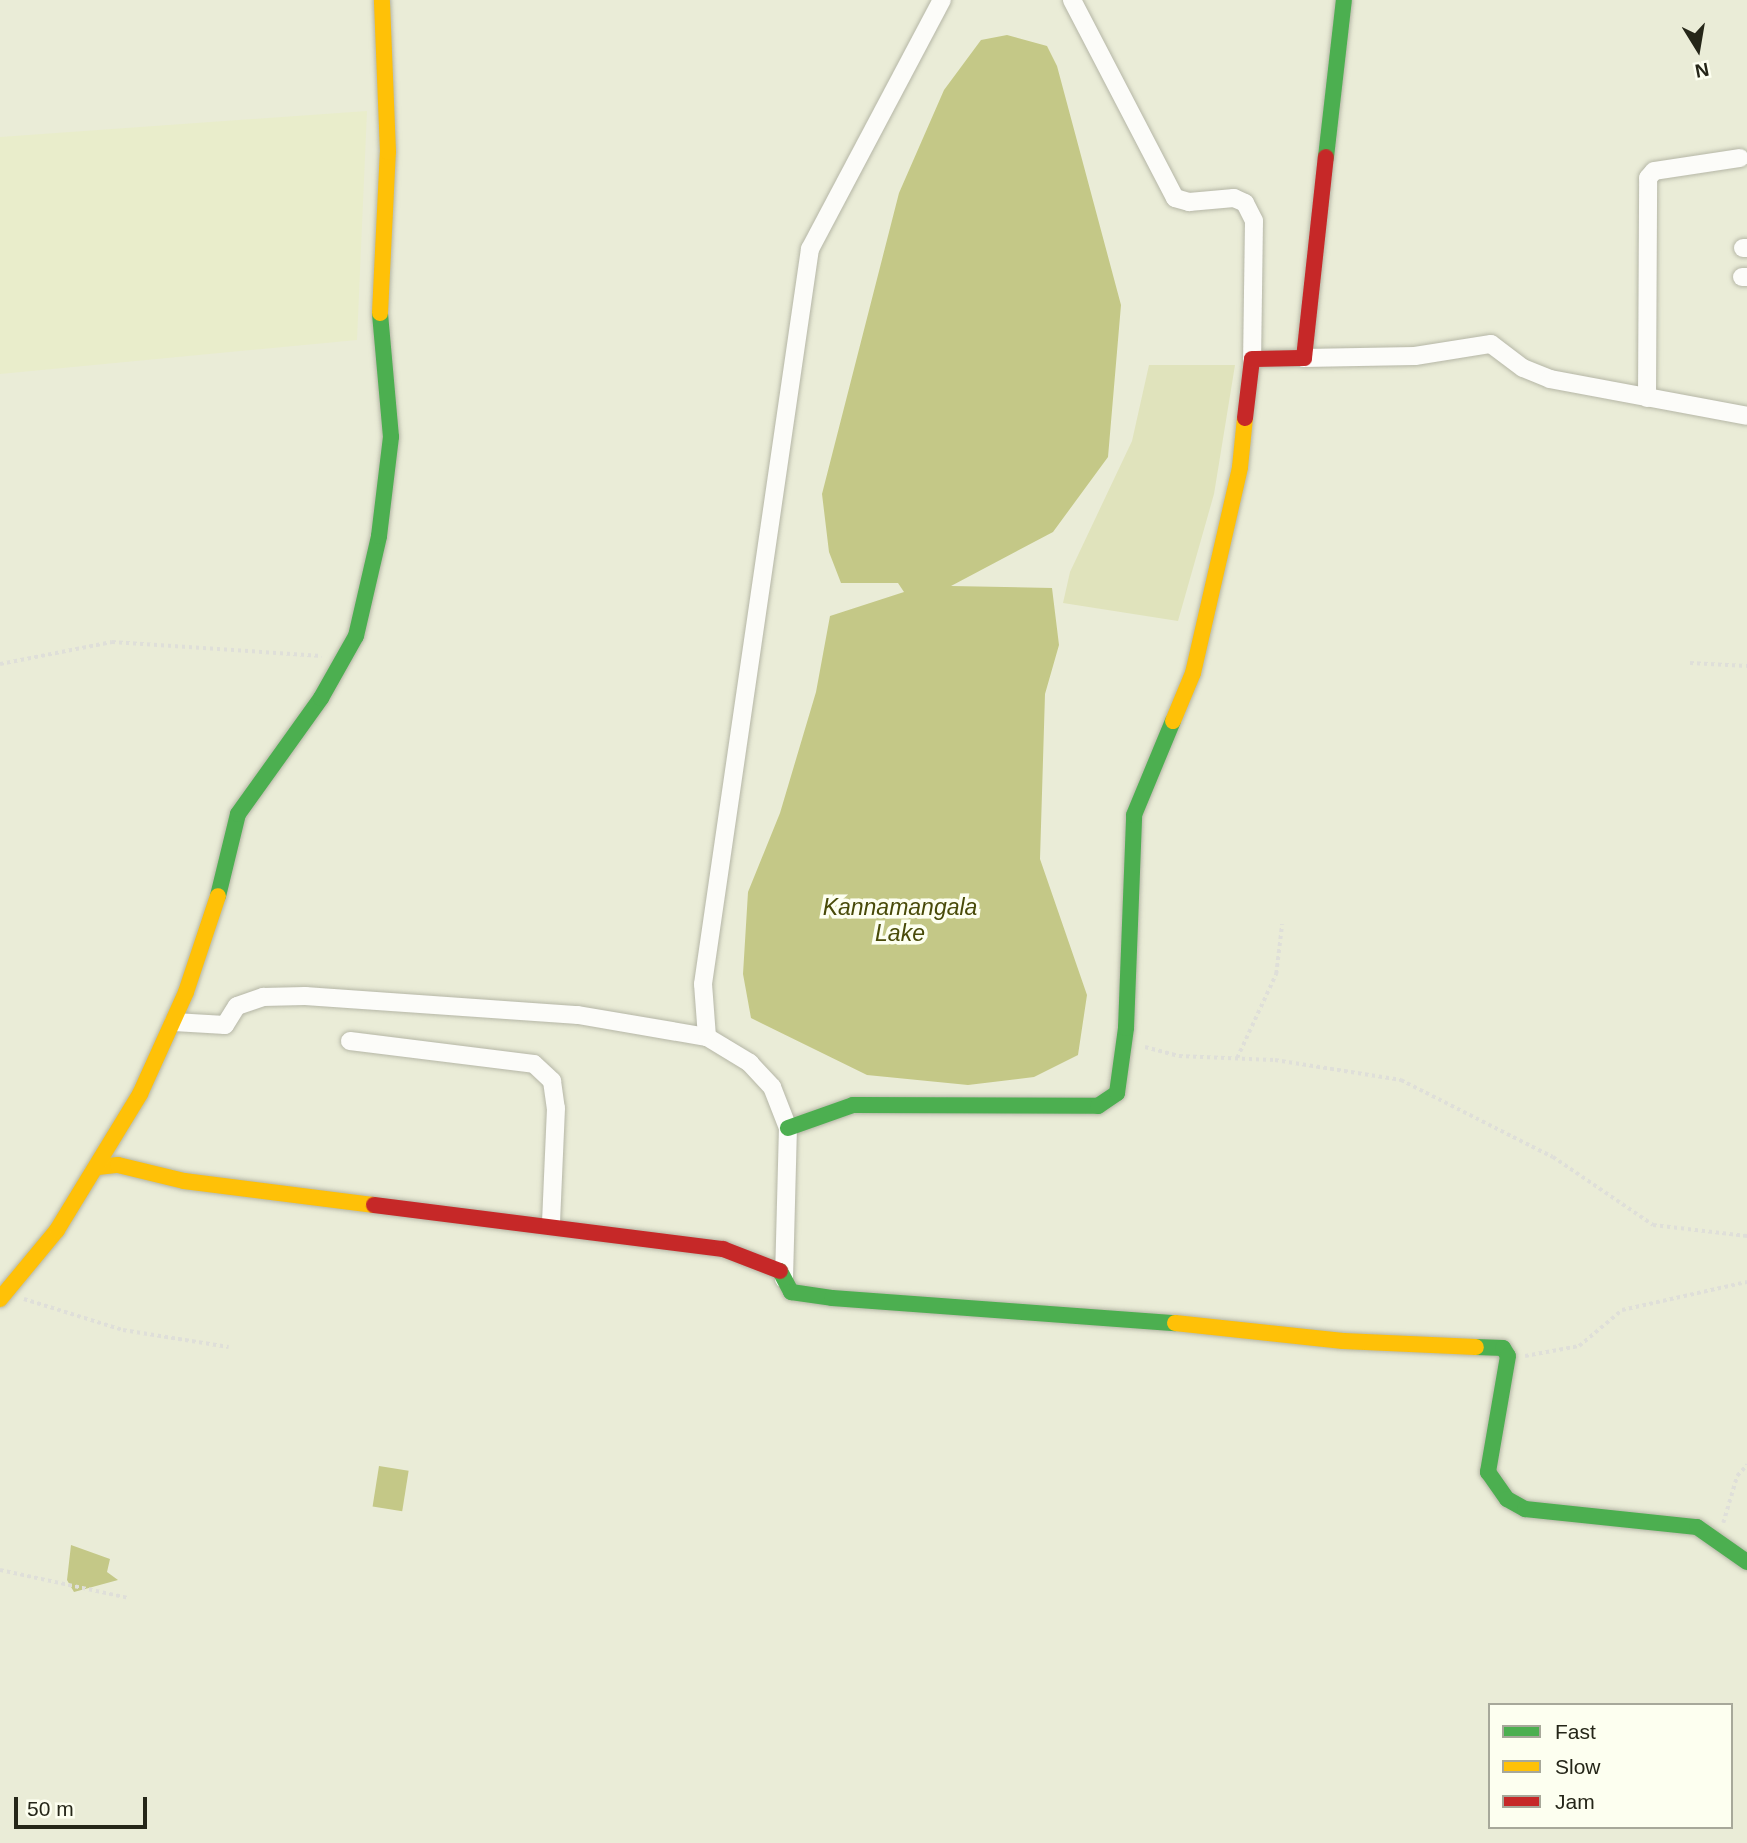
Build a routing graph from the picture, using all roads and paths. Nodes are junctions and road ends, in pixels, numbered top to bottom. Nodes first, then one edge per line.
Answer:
1 (382, 0) edge
2 (942, 0) edge
3 (1072, 0) edge
4 (1343, 0) edge
5 (1740, 158) dead end
6 (1304, 358) junction
7 (1252, 359) junction
8 (1647, 398) junction
9 (1747, 416) edge
10 (345, 657) junction
11 (1690, 663) dead end
12 (0, 664) edge
13 (1747, 666) edge
14 (1282, 924) dead end
15 (174, 1022) junction
16 (1126, 1028) junction
17 (707, 1037) junction
18 (350, 1041) dead end
19 (1237, 1058) junction
20 (788, 1128) junction
21 (98, 1167) junction
22 (551, 1224) junction
23 (1747, 1236) edge
24 (784, 1279) junction
25 (1747, 1282) edge
26 (1, 1297) edge
27 (229, 1347) dead end
28 (1508, 1356) junction
29 (1747, 1465) edge
30 (1717, 1539) junction
31 (1747, 1562) edge
32 (0, 1570) edge
33 (128, 1598) dead end

1 - 10 street
2 - 17 street
3 - 7 street
4 - 6 street
5 - 8 street
6 - 7 street
6 - 8 street
7 - 16 street
8 - 9 street
10 - 12 path
10 - 15 street
11 - 13 path
14 - 19 path
15 - 17 street
15 - 21 street
16 - 19 path
16 - 20 street
17 - 20 street
18 - 22 street
19 - 23 path
20 - 24 street
21 - 22 street
21 - 26 street
22 - 24 street
24 - 28 street
25 - 28 path
26 - 27 path
28 - 30 street
29 - 30 path
30 - 31 street
32 - 33 path

